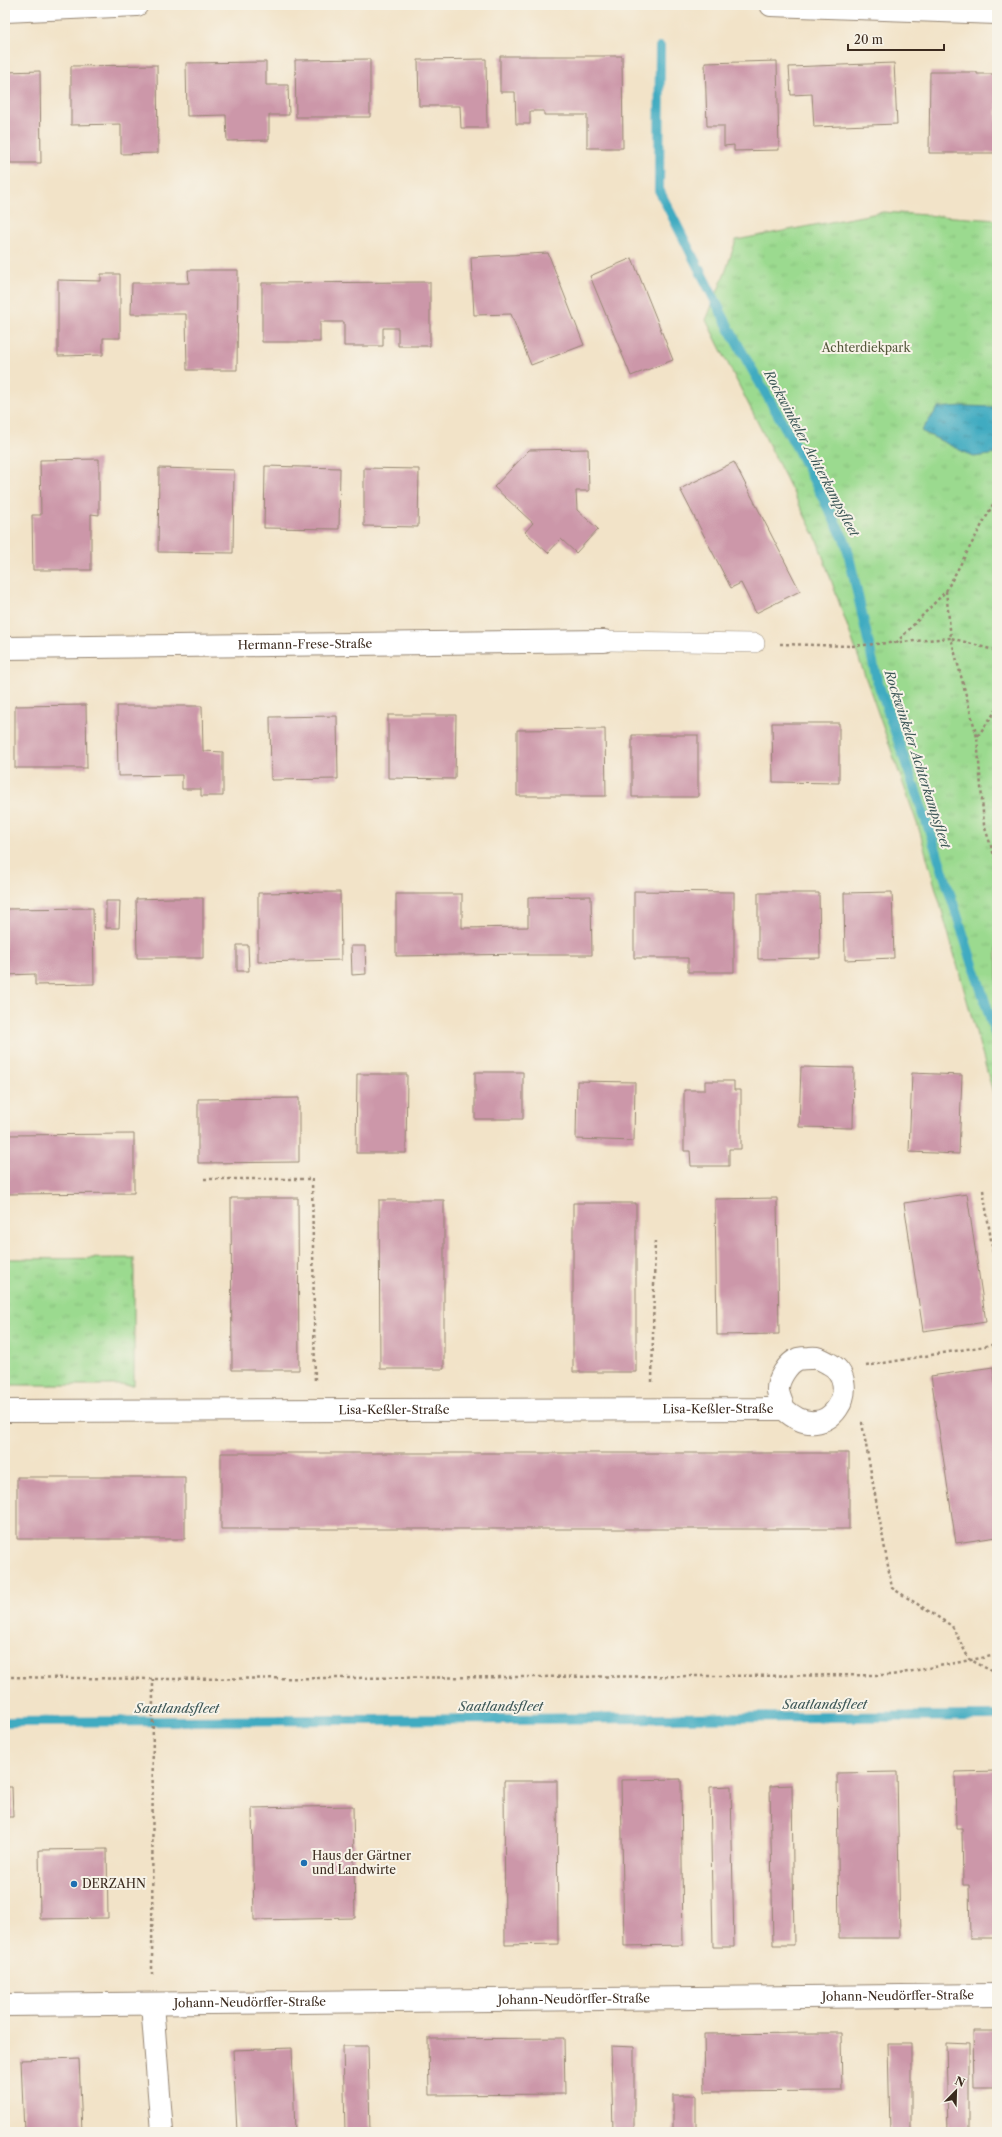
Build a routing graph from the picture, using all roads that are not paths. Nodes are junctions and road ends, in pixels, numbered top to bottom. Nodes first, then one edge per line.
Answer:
1 (137, 5) edge
2 (771, 5) edge
3 (5, 11) edge
4 (997, 13) edge
5 (604, 641) joint
6 (755, 643) road end
7 (5, 648) edge
8 (784, 1408) junction
9 (5, 1411) edge
10 (997, 1995) edge
11 (152, 2004) junction
12 (5, 2005) edge
13 (162, 2132) edge

1 - 3 street
2 - 4 street
5 - 6 lane
5 - 7 street, Hermann-Frese-Straße
8 - 8 street, Lisa-Keßler-Straße
8 - 9 street, Lisa-Keßler-Straße
10 - 11 street, Johann-Neudörffer-Straße
11 - 12 street, Johann-Neudörffer-Straße
11 - 13 street

